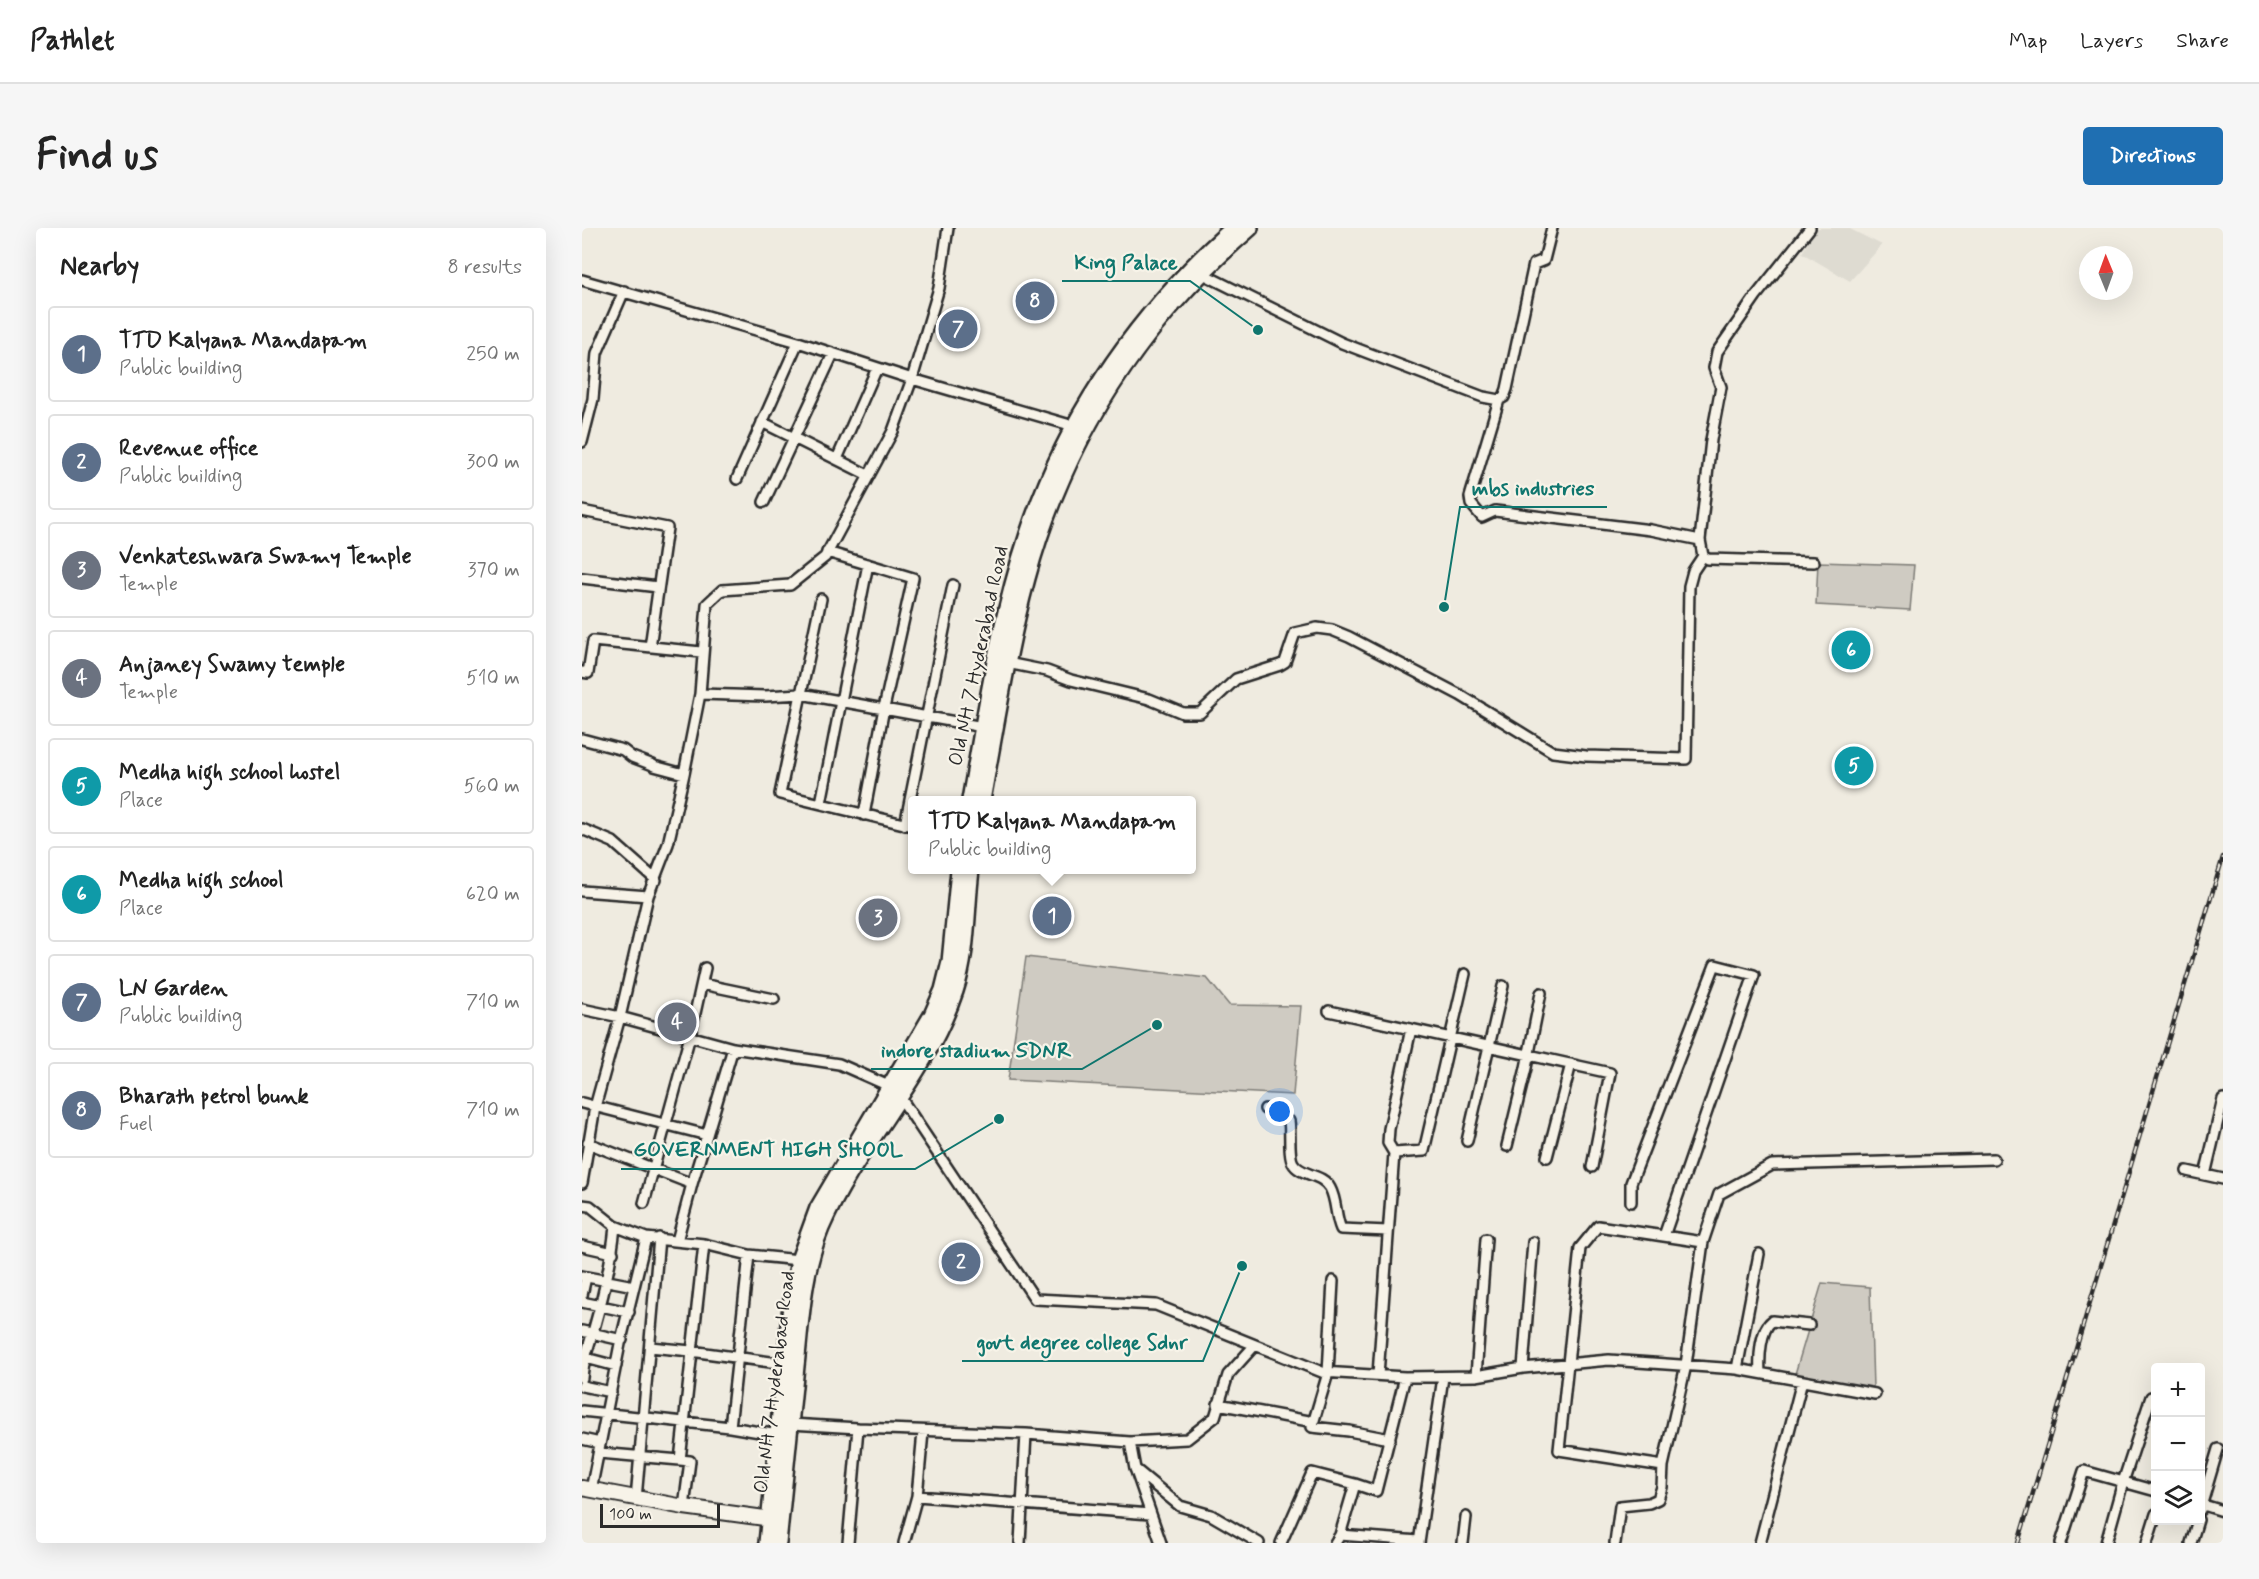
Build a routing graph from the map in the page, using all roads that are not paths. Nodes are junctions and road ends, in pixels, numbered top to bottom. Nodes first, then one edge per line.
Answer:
1 (948, 228) edge
2 (1233, 228) edge
3 (1251, 228) edge
4 (1552, 228) edge
5 (1810, 228) edge
6 (1202, 273) junction
7 (582, 280) edge
8 (624, 291) junction
9 (798, 342) junction
10 (833, 354) junction
11 (877, 368) junction
12 (912, 379) junction
13 (1499, 400) junction
14 (762, 422) junction
15 (1079, 428) junction
16 (792, 439) junction
17 (582, 442) edge
18 (837, 459) junction
19 (868, 475) junction
20 (737, 479) dead end
21 (764, 501) dead end
22 (582, 511) edge
23 (1700, 540) junction
24 (827, 552) junction
25 (1703, 556) junction
26 (1814, 562) dead end
27 (868, 564) junction
28 (582, 578) edge
29 (953, 585) dead end
30 (658, 587) junction
31 (821, 599) dead end
32 (650, 647) junction
33 (701, 652) junction
34 (1007, 663) junction
35 (582, 672) edge
36 (699, 694) junction
37 (801, 694) junction
38 (842, 702) junction
39 (884, 708) junction
40 (928, 715) junction
41 (983, 727) junction
42 (582, 739) edge
43 (684, 774) junction
44 (914, 796) edge
45 (971, 796) edge
46 (983, 796) edge
47 (821, 803) junction
48 (864, 815) junction
49 (908, 825) edge
50 (582, 829) edge
51 (959, 874) edge
52 (971, 874) edge
53 (656, 880) junction
54 (582, 891) edge
55 (648, 896) junction
56 (705, 968) dead end
57 (1465, 974) dead end
58 (702, 984) junction
59 (1503, 986) dead end
60 (1541, 993) dead end
61 (774, 999) dead end
62 (582, 1009) edge
63 (1329, 1011) dead end
64 (620, 1017) junction
65 (1411, 1029) junction
66 (690, 1036) junction
67 (1450, 1038) junction
68 (1490, 1046) junction
69 (733, 1048) junction
70 (1529, 1055) junction
71 (1571, 1064) junction
72 (896, 1092) junction
73 (2223, 1099) edge
74 (582, 1103) edge
75 (595, 1107) junction
76 (1265, 1108) dead end
77 (665, 1124) junction
78 (707, 1135) junction
79 (1467, 1141) dead end
80 (588, 1143) junction
81 (1507, 1146) dead end
82 (1394, 1153) junction
83 (1547, 1157) dead end
84 (1994, 1159) dead end
85 (1592, 1167) dead end
86 (654, 1169) junction
87 (2187, 1171) dead end
88 (2205, 1175) junction
89 (2223, 1179) edge
90 (582, 1183) edge
91 (692, 1184) junction
92 (1631, 1202) dead end
93 (644, 1203) dead end
94 (582, 1205) edge
95 (615, 1226) junction
96 (1388, 1231) junction
97 (1664, 1236) junction
98 (646, 1238) junction
99 (659, 1238) junction
100 (1486, 1239) dead end
101 (676, 1241) junction
102 (1533, 1242) dead end
103 (1703, 1242) junction
104 (704, 1244) junction
105 (582, 1246) edge
106 (613, 1253) junction
107 (749, 1254) junction
108 (1759, 1254) dead end
109 (799, 1260) junction
110 (584, 1277) edge
111 (605, 1281) junction
112 (1332, 1281) dead end
113 (634, 1287) junction
114 (582, 1295) edge
115 (582, 1302) edge
116 (599, 1306) junction
117 (629, 1312) junction
118 (1809, 1325) dead end
119 (582, 1331) edge
120 (592, 1333) junction
121 (622, 1340) junction
122 (1255, 1345) junction
123 (650, 1347) junction
124 (691, 1351) junction
125 (583, 1357) edge
126 (738, 1359) junction
127 (1567, 1363) junction
128 (785, 1364) junction
129 (1686, 1365) junction
130 (616, 1366) junction
131 (1523, 1368) junction
132 (1737, 1369) junction
133 (1328, 1373) junction
134 (1760, 1373) junction
135 (1378, 1375) junction
136 (1476, 1376) junction
137 (1405, 1377) junction
138 (1443, 1377) junction
139 (582, 1378) edge
140 (1802, 1381) junction
141 (582, 1386) edge
142 (611, 1392) junction
143 (1875, 1394) dead end
144 (2151, 1397) dead end
145 (1218, 1404) junction
146 (582, 1411) edge
147 (606, 1415) junction
148 (643, 1419) junction
149 (686, 1421) junction
150 (1314, 1422) junction
151 (791, 1424) junction
152 (730, 1427) junction
153 (858, 1428) junction
154 (924, 1432) junction
155 (1026, 1434) junction
156 (778, 1435) junction
157 (582, 1439) edge
158 (1390, 1439) junction
159 (1130, 1442) junction
160 (599, 1448) junction
161 (2218, 1449) dead end
162 (639, 1455) junction
163 (680, 1460) junction
164 (1663, 1466) junction
165 (1135, 1469) junction
166 (2123, 1482) junction
167 (1355, 1484) junction
168 (586, 1489) edge
169 (2151, 1490) edge
170 (2205, 1493) edge
171 (917, 1496) junction
172 (636, 1499) junction
173 (1022, 1504) junction
174 (684, 1507) junction
175 (2205, 1508) edge
176 (2223, 1511) edge
177 (1150, 1514) junction
178 (1466, 1517) dead end
179 (775, 1520) junction
180 (2153, 1525) edge
181 (2197, 1525) edge
182 (1337, 1539) edge
183 (1419, 1542) edge
184 (767, 1543) edge
185 (778, 1543) edge
186 (848, 1543) edge
187 (904, 1543) edge
188 (1020, 1543) edge
189 (1161, 1543) edge
190 (1259, 1543) edge
191 (1281, 1543) edge
192 (1463, 1543) edge
193 (1615, 1543) edge
194 (1760, 1543) edge
195 (2061, 1543) edge
196 (2106, 1543) edge
197 (2147, 1543) edge
198 (2192, 1543) edge

1 - 12 street
2 - 15 main road, Old NH 7 Hyderabad Road
3 - 6 main road, Old NH 7 Hyderabad Road
4 - 13 street
5 - 23 street
6 - 13 street
6 - 15 main road, Old NH 7 Hyderabad Road
7 - 8 street
8 - 9 street
8 - 17 street
9 - 10 street
9 - 14 street
10 - 11 street
10 - 16 street
11 - 12 street
11 - 18 street
12 - 15 street
12 - 19 street
13 - 23 street
14 - 16 street
14 - 20 street
15 - 34 main road, Old NH 7 Hyderabad Road
15 - 41 main road, Old NH 7 Hyderabad Road
16 - 18 street
16 - 21 street
18 - 19 street
19 - 24 street
22 - 30 street
23 - 25 street
24 - 27 street
24 - 33 street
25 - 26 street
25 - 34 street
27 - 38 street
27 - 39 street
28 - 30 street
29 - 40 street
30 - 32 street
31 - 37 street
32 - 33 street
32 - 35 street
33 - 36 street
34 - 46 main road, Old NH 7 Hyderabad Road
36 - 37 street
36 - 43 street
37 - 38 street
37 - 47 street
38 - 39 street
38 - 47 street
39 - 40 street
39 - 48 street
40 - 41 street
40 - 44 street
41 - 45 main road, Old NH 7 Hyderabad Road
42 - 43 street
43 - 53 street
47 - 48 street
48 - 49 street
50 - 53 street
51 - 72 main road, Old NH 7 Hyderabad Road
52 - 72 main road, Old NH 7 Hyderabad Road
53 - 55 street
54 - 55 street
55 - 64 street
56 - 58 street
57 - 67 street
58 - 61 street
58 - 66 street
59 - 68 street
60 - 70 street
62 - 64 street
63 - 65 street
64 - 66 street
64 - 75 street
65 - 67 street
65 - 82 street
66 - 69 street
66 - 77 street
67 - 68 street
67 - 82 street
68 - 70 street
68 - 79 street
69 - 72 street
69 - 78 street
70 - 71 street
70 - 81 street
71 - 83 street
71 - 85 street
72 - 109 main road, Old NH 7 Hyderabad Road
72 - 122 street
72 - 151 main road, Old NH 7 Hyderabad Road
73 - 88 street
74 - 75 street
75 - 77 street
75 - 80 street
76 - 96 street
77 - 78 street
77 - 86 street
78 - 91 street
80 - 86 street
80 - 90 street
82 - 96 street
84 - 103 street
86 - 91 street
86 - 93 street
87 - 88 street
88 - 89 street
91 - 101 street
92 - 97 street
94 - 95 street
95 - 98 street
95 - 106 street
96 - 135 street
97 - 103 street
97 - 127 street
98 - 99 street
98 - 113 street
99 - 101 street
99 - 123 street
100 - 136 street
101 - 104 street
102 - 131 street
103 - 129 street
104 - 107 street
104 - 124 street
105 - 106 street
106 - 111 street
107 - 109 street
107 - 126 street
108 - 132 street
109 - 128 main road, Old NH 7 Hyderabad Road
110 - 111 street
110 - 114 street
111 - 113 street
111 - 116 street
112 - 133 street
113 - 117 street
115 - 116 street
116 - 117 street
116 - 120 street
117 - 121 street
118 - 134 street
119 - 120 street
120 - 121 street
120 - 125 street
121 - 130 street
122 - 133 street
122 - 145 street
123 - 124 street
123 - 148 street
124 - 126 street
124 - 149 street
125 - 130 street
125 - 139 street
126 - 128 street
126 - 152 street
127 - 129 street
127 - 131 street
127 - 164 street
128 - 156 main road, Old NH 7 Hyderabad Road
129 - 132 street
129 - 164 street
130 - 142 street
131 - 136 street
132 - 134 street
133 - 135 street
133 - 150 street
134 - 140 street
135 - 137 street
136 - 138 street
137 - 138 street
137 - 158 street
138 - 183 street
140 - 143 street
140 - 194 street
141 - 142 street
142 - 147 street
144 - 166 street
145 - 150 street
145 - 159 street
146 - 147 street
147 - 148 street
147 - 160 street
148 - 149 street
148 - 162 street
149 - 152 street
149 - 163 street
150 - 158 street
151 - 153 street
151 - 179 main road, Old NH 7 Hyderabad Road
152 - 156 street
153 - 154 street
153 - 186 street
154 - 155 street
154 - 171 street
155 - 159 street
155 - 173 street
156 - 179 main road, Old NH 7 Hyderabad Road
157 - 160 street
158 - 167 street
159 - 165 street
160 - 162 street
160 - 168 street
161 - 170 street
162 - 163 street
162 - 172 street
163 - 174 street
164 - 193 street
165 - 177 street
165 - 190 street
166 - 169 street
166 - 195 street
166 - 196 street
167 - 182 street
167 - 191 street
168 - 172 main road
171 - 173 street
171 - 187 street
172 - 174 main road
173 - 177 street
173 - 188 street
174 - 179 main road
175 - 176 street
177 - 189 street
178 - 192 street
179 - 184 main road, Old NH 7 Hyderabad Road
179 - 185 main road, Old NH 7 Hyderabad Road
180 - 197 street
181 - 198 street
182 - 183 street

